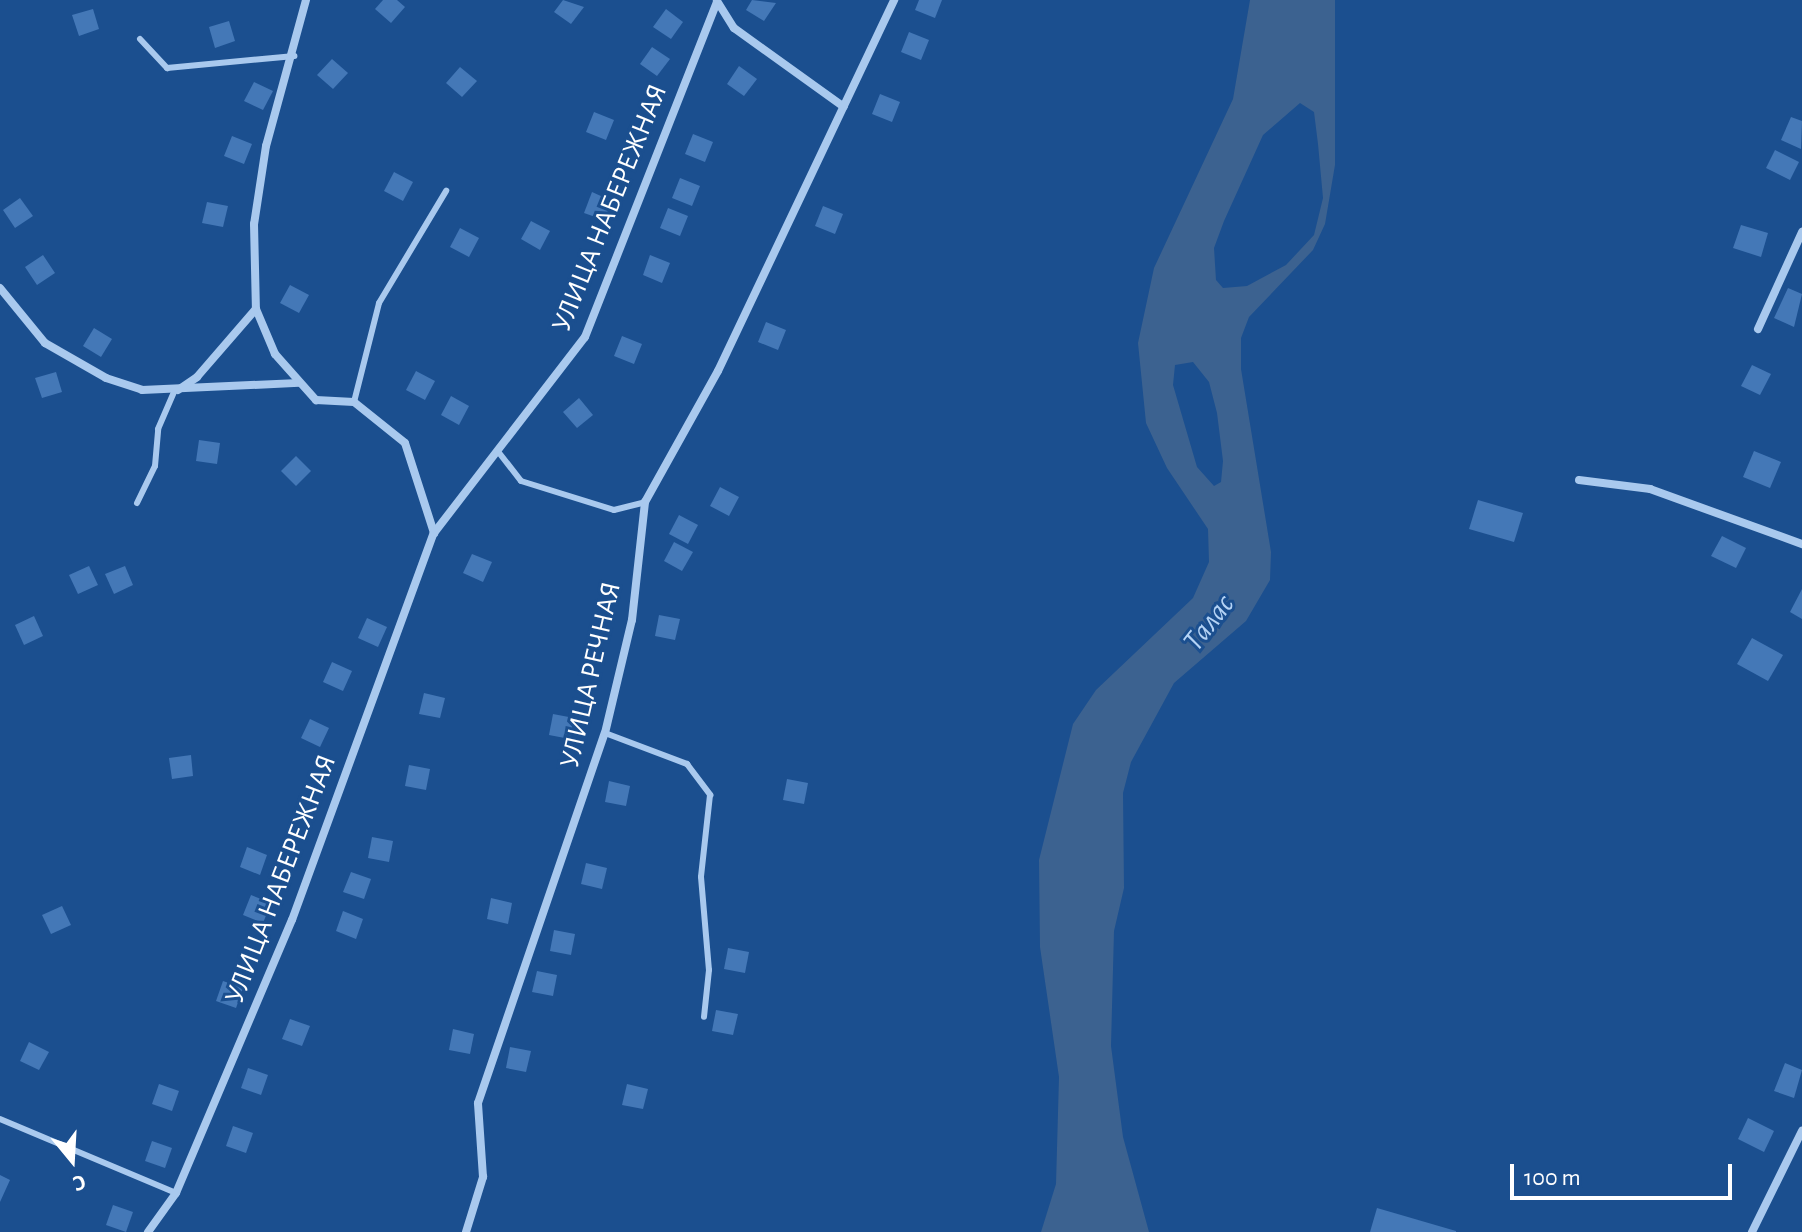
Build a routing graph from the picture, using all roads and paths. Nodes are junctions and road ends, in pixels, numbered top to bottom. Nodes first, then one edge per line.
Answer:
1 (306, 0) edge
2 (894, 0) edge
3 (716, 1) edge
4 (140, 39) dead end
5 (294, 56) junction
6 (844, 107) junction
7 (446, 191) dead end
8 (1802, 232) edge
9 (0, 288) edge
10 (256, 309) junction
11 (1758, 329) dead end
12 (299, 383) junction
13 (174, 392) junction
14 (354, 402) junction
15 (500, 454) junction
16 (1579, 480) dead end
17 (645, 502) junction
18 (137, 503) dead end
19 (434, 533) junction
20 (1802, 544) edge
21 (605, 733) junction
22 (704, 1017) dead end
23 (0, 1119) edge
24 (1802, 1131) edge
25 (176, 1193) junction
26 (148, 1232) edge
27 (466, 1232) edge
28 (1752, 1232) edge

1 - 5 street
2 - 6 street, УЛИЦА РЕЧНАЯ
3 - 6 street
3 - 15 street, УЛИЦА НАБЕРЕЖНАЯ
4 - 5 lane
5 - 10 street
6 - 17 street, УЛИЦА РЕЧНАЯ
7 - 14 lane
8 - 11 street
9 - 13 street
10 - 12 street
10 - 13 street
12 - 13 street
12 - 14 street
13 - 18 lane
14 - 19 street
15 - 17 lane
15 - 19 street, УЛИЦА НАБЕРЕЖНАЯ
16 - 20 street
17 - 21 street, УЛИЦА РЕЧНАЯ
19 - 25 street, УЛИЦА НАБЕРЕЖНАЯ
21 - 22 lane
21 - 27 street, УЛИЦА РЕЧНАЯ
23 - 25 lane
24 - 28 street
25 - 26 street, УЛИЦА НАБЕРЕЖНАЯ

